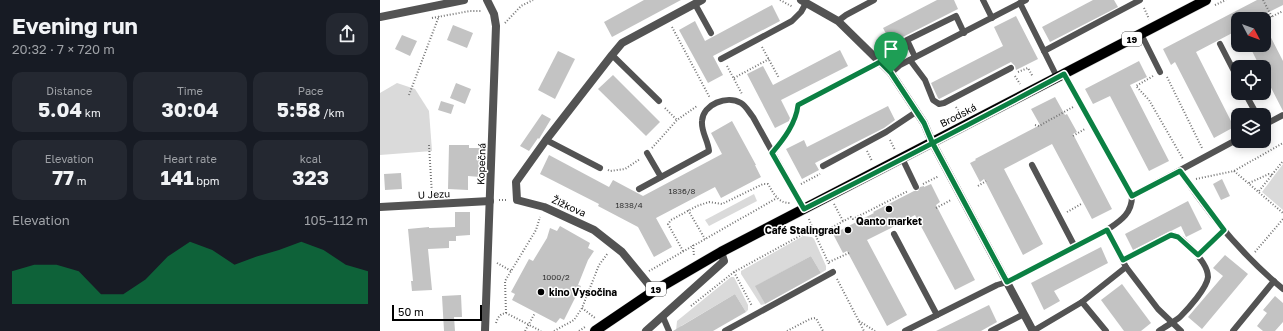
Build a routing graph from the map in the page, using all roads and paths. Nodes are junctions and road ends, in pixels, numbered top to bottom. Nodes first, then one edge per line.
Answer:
1 (464, 0) edge
2 (487, 0) edge
3 (533, 0) edge
4 (702, 0) edge
5 (780, 0) edge
6 (874, 0) edge
7 (983, 0) edge
8 (1140, 0) edge
9 (1206, 0) edge
10 (1262, 0) edge
11 (804, 1) edge
12 (1023, 2) edge
13 (695, 4) junction
14 (441, 5) junction
15 (1283, 11) edge
16 (801, 12) junction
17 (380, 17) edge
18 (1272, 17) joint
19 (992, 18) junction
20 (668, 19) junction
21 (1150, 20) dead end
22 (838, 21) junction
23 (502, 27) dead end
24 (711, 33) dead end
25 (964, 33) junction
26 (1141, 34) junction
27 (758, 39) junction
28 (1220, 44) dead end
29 (1044, 51) junction
30 (612, 55) junction
31 (722, 58) joint
32 (913, 58) junction
33 (769, 59) junction
34 (880, 62) junction
35 (1231, 65) edge
36 (1011, 68) dead end
37 (1160, 72) junction
38 (891, 73) junction
39 (1061, 76) junction
40 (734, 78) junction
41 (779, 78) dead end
42 (1035, 80) dead end
43 (1021, 87) dead end
44 (409, 95) dead end
45 (710, 98) dead end
46 (952, 99) junction
47 (659, 101) joint
48 (703, 102) dead end
49 (1081, 103) junction
50 (746, 107) junction
51 (916, 112) junction
52 (1283, 115) edge
53 (963, 118) dead end
54 (677, 120) junction
55 (1271, 121) edge
56 (1035, 125) dead end
57 (1093, 125) junction
58 (886, 132) junction
59 (1073, 136) dead end
60 (546, 140) junction
61 (932, 142) junction
62 (1231, 143) edge
63 (1283, 143) edge
64 (429, 146) dead end
65 (647, 153) junction
66 (772, 153) junction
67 (899, 155) junction
68 (1206, 156) junction
69 (1283, 161) edge
70 (1032, 165) dead end
71 (823, 166) joint
72 (1187, 167) junction
73 (600, 168) joint
74 (1180, 171) junction
75 (1234, 171) junction
76 (942, 174) dead end
77 (1272, 175) junction
78 (661, 177) junction
79 (986, 181) dead end
80 (1186, 181) junction
81 (1249, 183) junction
82 (978, 186) dead end
83 (916, 187) junction
84 (793, 188) junction
85 (640, 189) dead end
86 (1259, 191) junction
87 (1132, 196) junction
88 (777, 198) junction
89 (954, 199) dead end
90 (490, 201) junction
91 (433, 204) junction
92 (834, 204) dead end
93 (1081, 204) dead end
94 (380, 207) edge
95 (544, 207) junction
96 (936, 208) dead end
97 (804, 209) junction
98 (688, 210) junction
99 (1283, 213) edge
100 (1059, 216) junction
101 (1283, 219) edge
102 (843, 221) junction
103 (1107, 230) junction
104 (1224, 230) junction
105 (814, 232) junction
106 (894, 234) dead end
107 (816, 236) junction
108 (705, 239) junction
109 (613, 246) junction
110 (1075, 247) junction
111 (683, 251) junction
112 (720, 252) junction
113 (849, 253) dead end
114 (1198, 255) junction
115 (1250, 258) junction
116 (1123, 260) junction
117 (498, 264) dead end
118 (1126, 267) junction
119 (652, 269) dead end
120 (511, 271) junction
121 (734, 272) junction
122 (833, 272) joint
123 (1274, 281) junction
124 (1007, 282) junction
125 (1283, 289) edge
126 (654, 291) junction
127 (1082, 302) junction
128 (582, 308) junction
129 (688, 308) dead end
130 (506, 312) junction
131 (535, 313) dead end
132 (756, 314) junction
133 (1024, 314) junction
134 (937, 315) junction
135 (663, 317) junction
136 (596, 318) dead end
137 (859, 321) junction
138 (1171, 322) junction
139 (529, 324) junction
140 (494, 327) dead end
141 (1235, 329) edge
142 (485, 331) edge
143 (525, 331) edge
144 (540, 331) edge
145 (554, 331) edge
146 (595, 331) edge
147 (646, 331) edge
148 (669, 331) edge
149 (726, 331) edge
150 (787, 331) edge
151 (823, 331) edge
152 (864, 331) edge
153 (875, 331) edge
154 (905, 331) edge
155 (991, 331) edge
156 (1033, 331) edge
157 (1106, 331) edge
158 (1160, 331) edge
159 (1181, 331) edge
160 (1243, 331) edge

1 - 14 street
2 - 90 street, Kopečná
3 - 23 path
4 - 13 street
5 - 16 path
6 - 22 lane
7 - 19 lane
8 - 21 path
8 - 29 lane
9 - 26 main road, Brodská / 19
10 - 18 path
11 - 16 lane
11 - 22 street
12 - 19 lane
12 - 29 lane
13 - 20 street
13 - 24 lane
14 - 17 street
14 - 44 path
15 - 18 path
16 - 27 lane
19 - 25 lane
20 - 30 street
20 - 45 path
22 - 34 street
25 - 32 lane
25 - 32 lane
26 - 37 lane
26 - 39 main road, Brodská / 19
27 - 31 lane
27 - 33 path
28 - 35 lane
29 - 39 lane
30 - 47 lane
30 - 60 street
31 - 40 path
32 - 38 lane
32 - 46 lane
33 - 40 path
33 - 41 path
34 - 38 street
34 - 66 lane
36 - 46 lane
37 - 68 path
37 - 72 path
38 - 51 street
39 - 49 lane
39 - 61 main road, Brodská / 19
40 - 50 path
42 - 43 path
46 - 53 path
47 - 54 path
48 - 54 path
49 - 56 path
49 - 57 lane
50 - 66 lane
50 - 78 lane
51 - 58 lane
51 - 61 street
52 - 55 lane
54 - 65 path
57 - 59 path
57 - 87 lane
58 - 67 path
58 - 71 lane
60 - 73 lane
60 - 95 street, Žižkova
61 - 67 main road, Brodská / 19
61 - 124 street
62 - 68 lane
63 - 75 path
64 - 91 path
65 - 73 path
65 - 78 lane
66 - 84 lane
67 - 83 lane
67 - 97 main road, Brodská / 19
68 - 72 lane
69 - 77 path
70 - 100 lane
71 - 84 path
72 - 74 lane
74 - 80 lane
74 - 87 lane
75 - 80 path
75 - 81 path
76 - 83 path
77 - 81 path
77 - 86 path
78 - 85 lane
79 - 82 path
80 - 104 lane
81 - 86 path
83 - 102 path
84 - 97 lane
86 - 99 path
87 - 103 lane
88 - 97 path
88 - 98 path
88 - 108 path
89 - 96 path
90 - 91 street, U Jezu
90 - 142 street, Kopečná
91 - 94 street, U Jezu
92 - 102 path
93 - 100 path
95 - 109 street, Žižkova
95 - 120 path
97 - 105 path
97 - 112 main road, Brodská / 19
98 - 108 path
98 - 111 path
100 - 110 lane
101 - 115 path
102 - 107 path
103 - 110 lane
103 - 116 lane
104 - 114 lane
104 - 115 lane
105 - 107 path
105 - 121 path
106 - 134 lane
107 - 113 path
108 - 111 path
109 - 126 street, Žižkova
109 - 128 path
110 - 124 lane
111 - 119 path
112 - 126 main road, 19
112 - 135 street
114 - 116 lane
114 - 138 lane
115 - 123 lane
116 - 118 lane
117 - 120 path
118 - 127 lane
118 - 138 lane
120 - 130 path
121 - 129 path
121 - 132 path
122 - 132 lane
122 - 137 path
123 - 125 lane
123 - 141 lane
124 - 133 street
124 - 134 lane
126 - 146 main road, 19
127 - 156 lane
127 - 157 lane
128 - 136 path
128 - 145 path
130 - 139 path
130 - 140 path
131 - 139 path
132 - 149 lane
133 - 155 lane
133 - 156 street
134 - 154 lane
135 - 147 street
135 - 148 lane
137 - 152 path
137 - 153 path
138 - 158 lane
138 - 159 lane
139 - 143 path
139 - 144 path
141 - 160 lane
150 - 151 path

